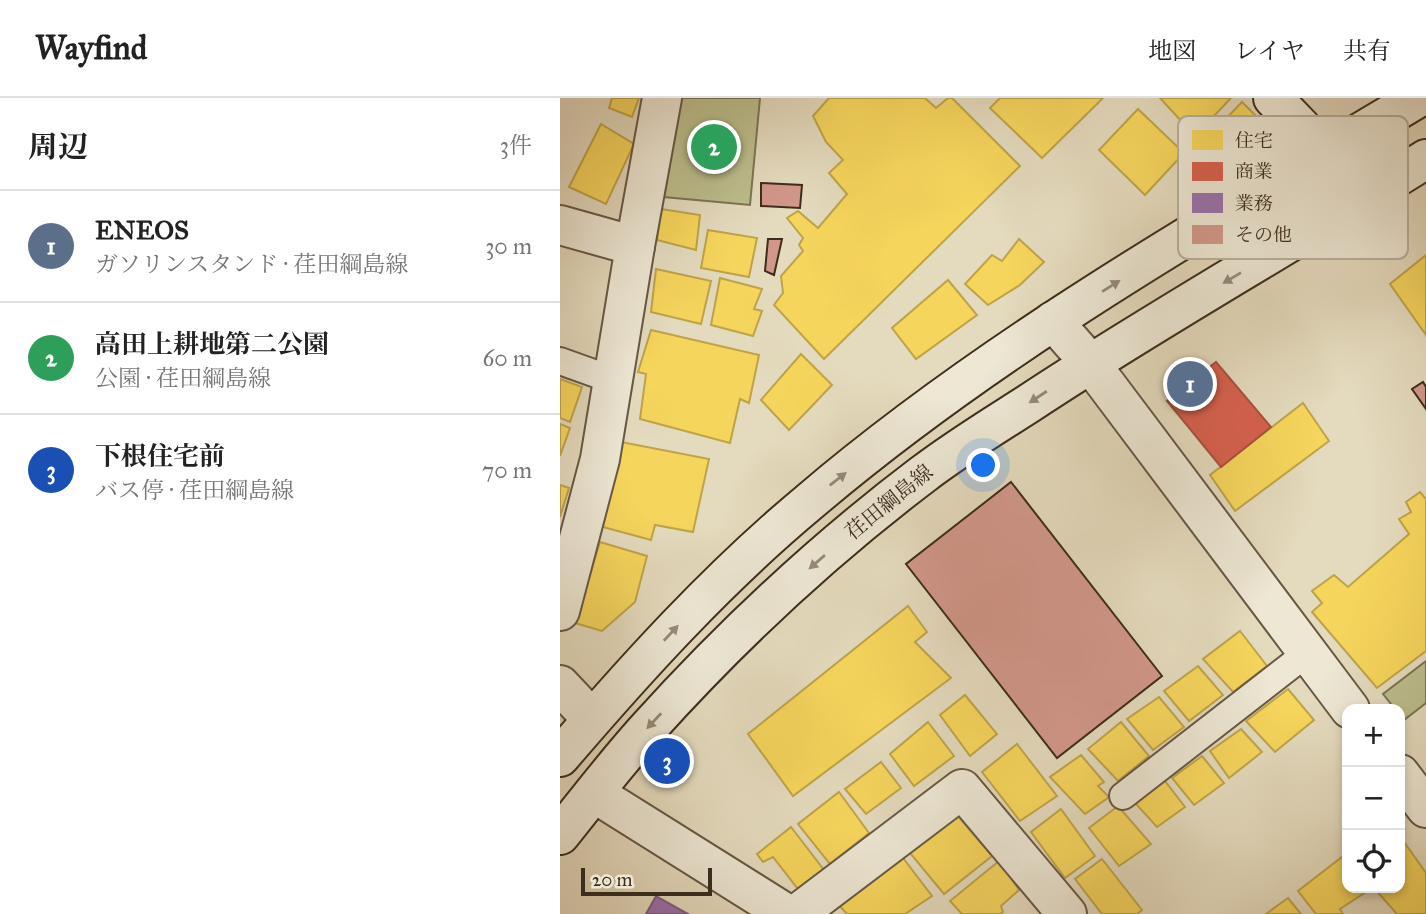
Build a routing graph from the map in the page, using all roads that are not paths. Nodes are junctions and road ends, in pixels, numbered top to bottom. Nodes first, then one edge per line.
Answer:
1 (662, 98) edge
2 (1273, 98) edge
3 (1418, 98) edge
4 (1290, 116) edge
5 (1388, 116) edge
6 (1426, 159) edge
7 (1408, 170) edge
8 (560, 225) edge
9 (1178, 244) edge
10 (635, 246) junction
11 (1263, 259) edge
12 (1053, 321) junction
13 (560, 361) edge
14 (1090, 363) junction
15 (613, 380) junction
16 (560, 611) edge
17 (1307, 653) junction
18 (560, 685) edge
19 (1346, 704) edge
20 (592, 719) junction
21 (560, 757) edge
22 (1405, 781) edge
23 (594, 793) junction
24 (1123, 796) dead end
25 (1426, 808) edge
26 (560, 835) edge
27 (787, 914) edge
28 (797, 914) edge
29 (1067, 914) edge

1 - 10 main road
2 - 4 main road
3 - 5 main road
6 - 7 main road, 荏田綱島線
8 - 10 main road
12 -> 9 main road
10 - 15 main road
11 -> 14 main road, 荏田綱島線
12 - 14 main road
20 -> 12 main road
13 - 15 lane
14 - 17 main road
14 -> 23 main road, 荏田綱島線
15 - 16 main road
17 - 19 main road
17 - 24 lane
18 - 20 main road
20 - 21 main road
22 - 25 main road
23 - 26 main road, 荏田綱島線
23 - 27 main road
28 - 29 main road

